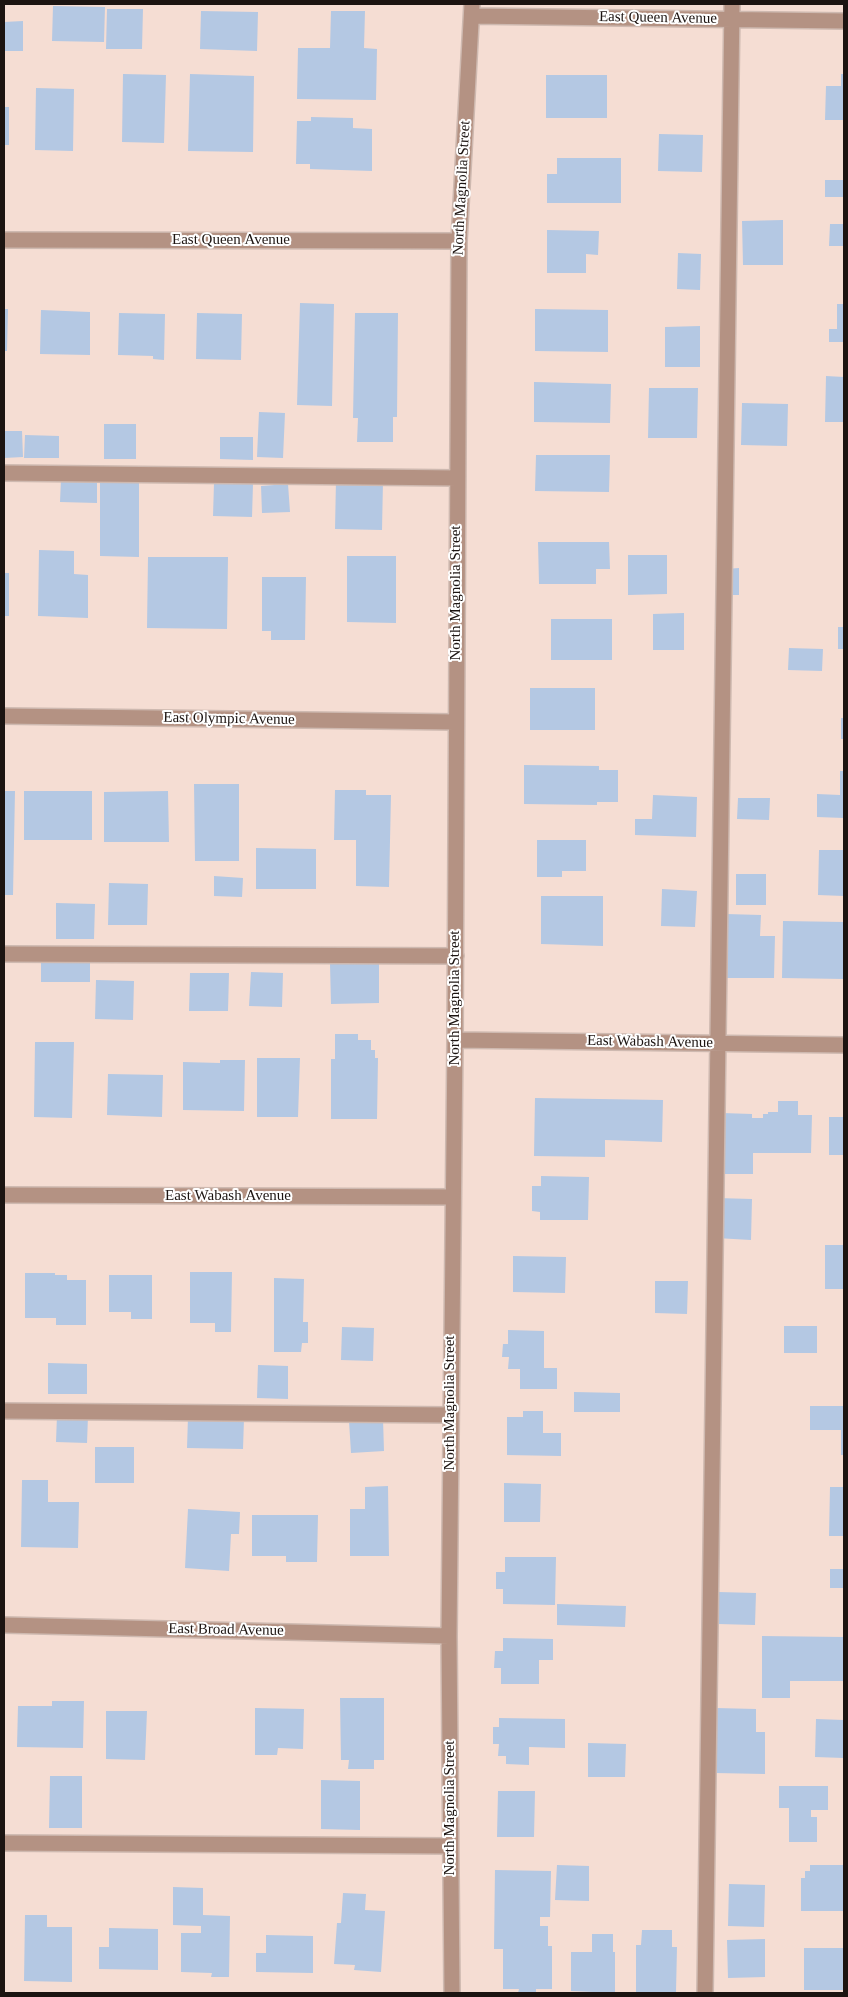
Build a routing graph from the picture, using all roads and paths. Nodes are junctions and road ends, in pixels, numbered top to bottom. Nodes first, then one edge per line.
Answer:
1 (732, 4) edge
2 (472, 10) edge
3 (731, 19) junction
4 (844, 20) edge
5 (4, 240) edge
6 (459, 241) junction
7 (4, 473) edge
8 (457, 478) junction
9 (4, 716) edge
10 (455, 722) junction
11 (4, 954) edge
12 (456, 956) junction
13 (455, 1040) junction
14 (718, 1043) junction
15 (844, 1045) edge
16 (4, 1195) edge
17 (452, 1197) junction
18 (4, 1411) edge
19 (450, 1415) junction
20 (4, 1625) edge
21 (449, 1636) junction
22 (4, 1843) edge
23 (450, 1846) junction
24 (452, 1993) edge
25 (705, 1993) edge

1 - 3 street
2 - 3 street, East Queen Avenue
2 - 6 street, North Magnolia Street
3 - 4 street, East Queen Avenue
3 - 14 street
5 - 6 street, East Queen Avenue
6 - 8 street, North Magnolia Street
7 - 8 street
8 - 10 street, North Magnolia Street
9 - 10 street, East Olympic Avenue
10 - 12 street, North Magnolia Street
11 - 12 street
12 - 13 street, North Magnolia Street
13 - 14 street, East Wabash Avenue
13 - 17 street, North Magnolia Street
14 - 15 street, East Wabash Avenue
14 - 25 street
16 - 17 street, East Wabash Avenue
17 - 19 street, North Magnolia Street
18 - 19 street
19 - 21 street, North Magnolia Street
20 - 21 street, East Broad Avenue
21 - 23 street, North Magnolia Street
22 - 23 street
23 - 24 street, North Magnolia Street

